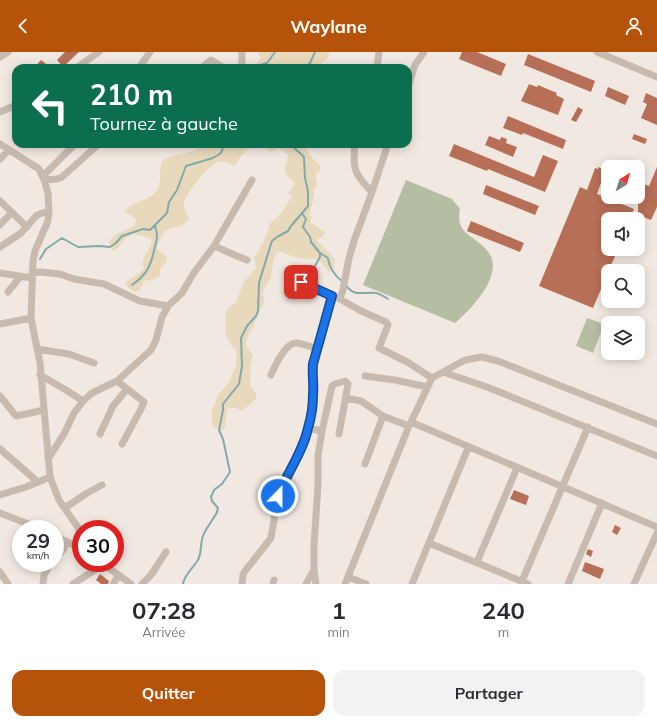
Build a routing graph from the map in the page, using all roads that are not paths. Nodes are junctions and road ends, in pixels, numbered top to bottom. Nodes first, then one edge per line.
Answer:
1 (8, 52) edge
2 (99, 52) edge
3 (150, 52) edge
4 (242, 52) edge
5 (379, 52) edge
6 (424, 52) edge
7 (597, 52) edge
8 (0, 57) edge
9 (82, 64) edge
10 (142, 64) edge
11 (206, 64) edge
12 (217, 64) edge
13 (240, 64) edge
14 (377, 64) edge
15 (412, 74) edge
16 (657, 77) edge
17 (12, 107) edge
18 (0, 112) edge
19 (0, 144) edge
20 (71, 148) edge
21 (95, 148) edge
22 (355, 148) edge
23 (387, 148) edge
24 (9, 150) junction
25 (0, 159) edge
26 (43, 178) junction
27 (252, 180) dead end
28 (372, 192) junction
29 (0, 201) edge
30 (49, 211) junction
31 (12, 212) junction
32 (0, 225) edge
33 (27, 227) junction
34 (214, 246) junction
35 (0, 248) edge
36 (247, 260) dead end
37 (0, 273) edge
38 (32, 275) junction
39 (20, 277) junction
40 (301, 282) dead end
41 (8, 292) dead end
42 (332, 296) junction
43 (340, 299) junction
44 (168, 306) junction
45 (31, 318) junction
46 (0, 324) edge
47 (37, 349) junction
48 (317, 349) junction
49 (94, 363) dead end
50 (443, 372) junction
51 (40, 375) junction
52 (271, 375) dead end
53 (365, 376) dead end
54 (432, 378) junction
55 (117, 381) junction
56 (428, 387) junction
57 (127, 389) junction
58 (0, 396) edge
59 (346, 398) junction
60 (83, 401) junction
61 (44, 410) junction
62 (383, 416) junction
63 (410, 424) junction
64 (657, 424) edge
65 (588, 427) junction
66 (308, 428) junction
67 (322, 431) junction
68 (100, 434) dead end
69 (339, 434) dead end
70 (122, 444) dead end
71 (468, 448) junction
72 (0, 449) edge
73 (657, 456) edge
74 (48, 459) junction
75 (365, 464) dead end
76 (517, 468) junction
77 (50, 477) junction
78 (38, 482) junction
79 (102, 484) dead end
80 (561, 487) junction
81 (0, 494) edge
82 (602, 503) junction
83 (65, 508) junction
84 (0, 513) edge
85 (18, 520) edge
86 (73, 520) edge
87 (657, 527) edge
88 (657, 533) edge
89 (66, 541) joint
90 (429, 543) junction
91 (72, 544) edge
92 (64, 549) edge
93 (166, 552) dead end
94 (477, 562) junction
95 (314, 570) junction
96 (0, 572) edge
97 (46, 572) edge
98 (91, 572) edge
99 (113, 572) edge
100 (118, 576) junction
101 (346, 580) edge
102 (525, 583) edge
103 (8, 584) edge
104 (43, 584) edge
105 (72, 584) edge
106 (113, 584) edge
107 (131, 584) edge
108 (142, 584) edge
109 (242, 584) edge
110 (306, 584) edge
111 (316, 584) edge
112 (366, 584) edge
113 (412, 584) edge
114 (568, 584) edge
115 (634, 584) edge

1 - 8 street
2 - 9 street
3 - 10 street
4 - 13 street
5 - 14 street
6 - 15 street
7 - 16 street
11 - 12 street
17 - 18 street
19 - 24 street
20 - 26 street
21 - 26 street
22 - 28 street
23 - 28 street
24 - 25 street
24 - 26 street
26 - 30 street
27 - 34 street
28 - 43 street
29 - 31 street
30 - 33 street
30 - 38 street
31 - 32 street
31 - 33 street
33 - 35 street
34 - 36 street
34 - 44 street
37 - 39 street
38 - 39 street
38 - 44 street
38 - 45 street
39 - 41 street
40 - 42 street
42 - 43 street
42 - 48 street
43 - 54 street
44 - 55 street
45 - 46 street
45 - 47 street
47 - 49 street
47 - 51 street
48 - 52 street
48 - 66 street
50 - 54 street
50 - 64 street
50 - 65 street
51 - 60 street
51 - 61 street
53 - 56 street
54 - 56 street
55 - 57 street
55 - 60 street
56 - 63 street
57 - 68 street
57 - 70 street
58 - 61 street
59 - 62 street
59 - 67 street
59 - 69 street
60 - 74 street
61 - 74 street
62 - 63 street
62 - 75 street
63 - 71 street
63 - 101 street
65 - 73 street
65 - 80 street
66 - 67 street
66 - 109 street
67 - 95 street
71 - 76 street
71 - 90 street
72 - 78 street
74 - 77 street
76 - 80 street
76 - 94 street
77 - 78 street
77 - 83 street
78 - 81 street
79 - 83 street
80 - 82 street
80 - 102 street
82 - 87 street
82 - 114 street
83 - 86 street
84 - 85 street
88 - 115 street
89 - 91 street
89 - 92 street
90 - 94 street
90 - 113 street
93 - 108 street
94 - 102 street
95 - 110 street
95 - 111 street
96 - 103 street
97 - 104 street
98 - 105 street
99 - 100 street
100 - 106 street
100 - 107 street
101 - 112 street

